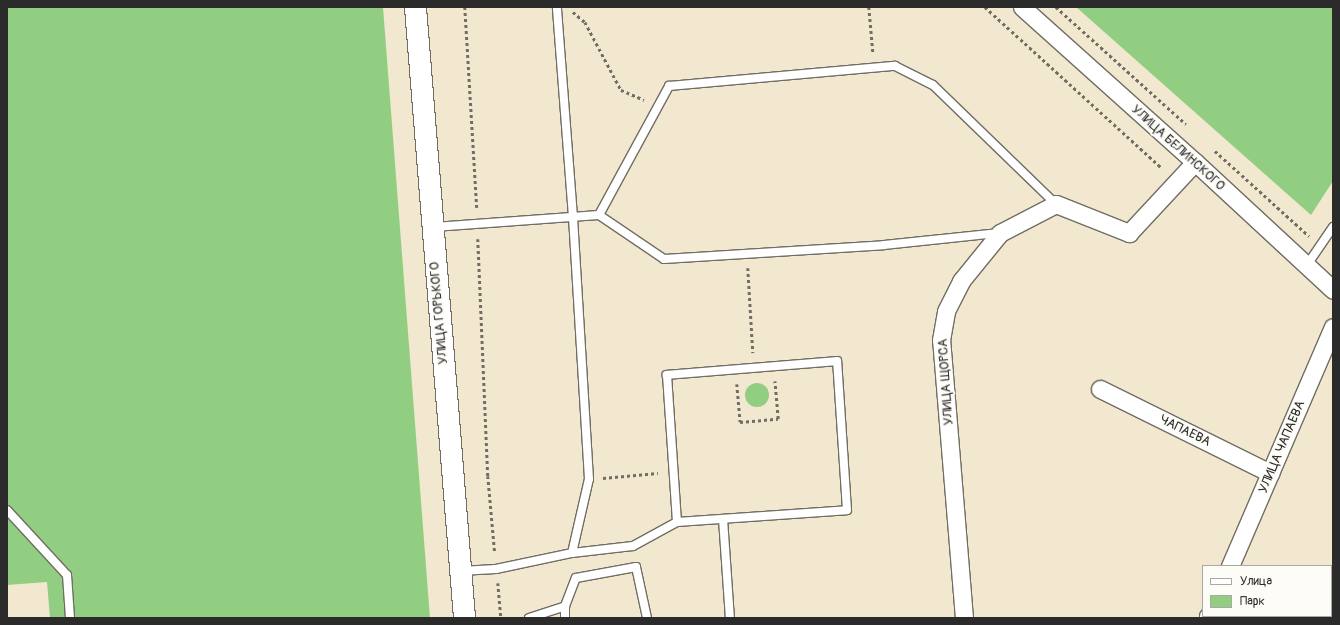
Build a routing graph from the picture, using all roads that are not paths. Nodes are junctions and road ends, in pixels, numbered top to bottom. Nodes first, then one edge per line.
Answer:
1 (415, 7) edge
2 (557, 7) edge
3 (1022, 7) edge
4 (1195, 162) junction
5 (1056, 204) junction
6 (599, 215) junction
7 (573, 217) junction
8 (1333, 227) edge
9 (432, 228) junction
10 (1000, 233) junction
11 (1307, 265) junction
12 (1333, 290) edge
13 (1333, 327) edge
14 (1100, 389) dead end
15 (1270, 473) junction
16 (7, 510) edge
17 (723, 519) junction
18 (677, 522) junction
19 (572, 553) junction
20 (1230, 565) edge
21 (460, 572) junction
22 (565, 606) junction
23 (70, 618) edge
24 (464, 618) edge
25 (529, 618) edge
26 (566, 618) edge
27 (647, 618) edge
28 (730, 618) edge
29 (964, 618) edge

1 - 9 street, УЛИЦА ГОРЬКОГО
2 - 7 lane
3 - 4 street, УЛИЦА БЕЛИНСКОГО
4 - 5 street
4 - 11 street, УЛИЦА БЕЛИНСКОГО
5 - 6 lane
5 - 10 street, УЛИЦА ЩОРСА
6 - 7 lane
6 - 10 lane
7 - 9 lane
7 - 19 lane
8 - 11 lane
9 - 21 street, УЛИЦА ГОРЬКОГО
10 - 29 street, УЛИЦА ЩОРСА
11 - 12 street, УЛИЦА БЕЛИНСКОГО
13 - 15 street, УЛИЦА ЧАПАЕВА
14 - 15 street, ЧАПАЕВА
15 - 20 street, УЛИЦА ЧАПАЕВА
16 - 23 lane
17 - 18 lane
17 - 18 lane
17 - 28 lane
18 - 19 lane
19 - 21 lane
21 - 24 street, УЛИЦА ГОРЬКОГО
22 - 25 lane
22 - 26 lane
22 - 27 lane

